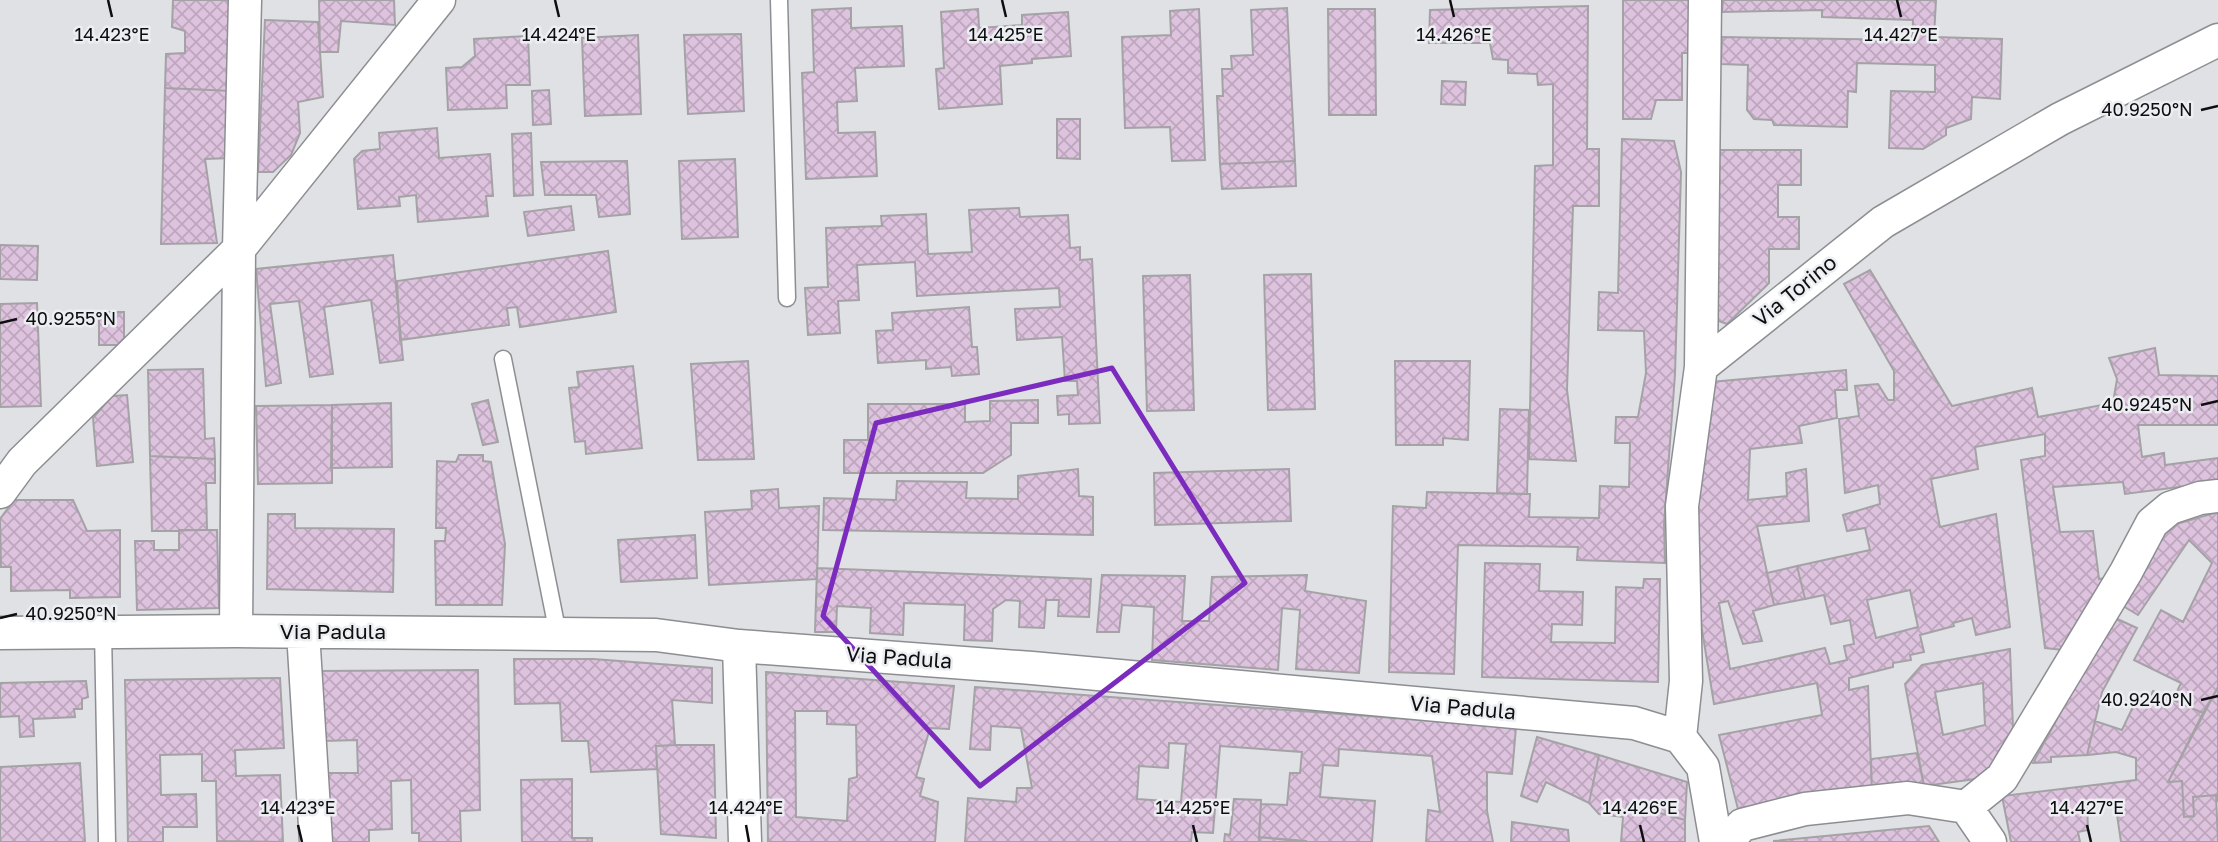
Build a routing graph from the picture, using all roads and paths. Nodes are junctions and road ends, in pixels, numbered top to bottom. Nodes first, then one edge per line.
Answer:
1 (245, 0) edge
2 (439, 0) edge
3 (449, 0) edge
4 (779, 0) edge
5 (1705, 0) edge
6 (2218, 40) edge
7 (239, 249) junction
8 (787, 298) dead end
9 (503, 359) dead end
10 (1701, 367) junction
11 (0, 492) edge
12 (2218, 496) edge
13 (103, 631) junction
14 (236, 631) junction
15 (303, 632) junction
16 (0, 633) edge
17 (558, 634) junction
18 (739, 646) junction
19 (1680, 737) junction
20 (1966, 807) junction
21 (107, 842) edge
22 (316, 842) edge
23 (744, 842) edge
24 (1716, 842) edge
25 (1727, 842) edge
26 (1990, 842) edge

1 - 7 street
2 - 3 street
2 - 7 street
4 - 8 lane
5 - 10 street
6 - 10 street, Via Torino
7 - 11 street
7 - 14 street
9 - 17 lane
10 - 19 street
12 - 20 street
13 - 14 street, Via Padula
13 - 16 street, Via Padula
13 - 21 lane
14 - 15 street, Via Padula
15 - 17 street, Via Padula
15 - 22 street
17 - 18 street, Via Padula
18 - 19 street, Via Padula
18 - 23 street
19 - 24 street
20 - 25 street
20 - 26 street

